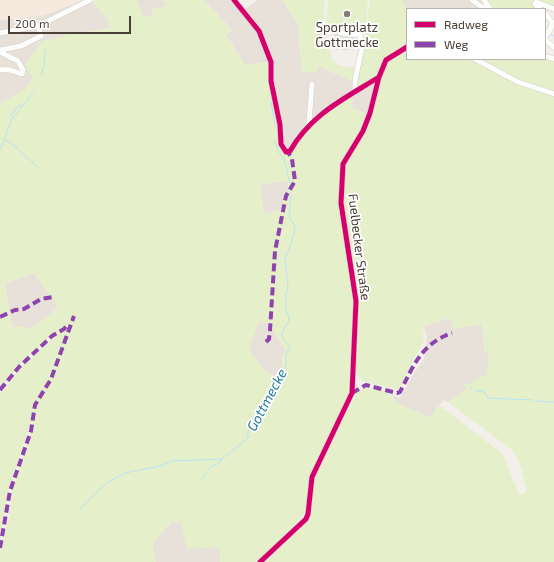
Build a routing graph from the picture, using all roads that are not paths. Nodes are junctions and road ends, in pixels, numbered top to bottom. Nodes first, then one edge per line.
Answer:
1 (90, 0) edge
2 (234, 0) edge
3 (472, 0) edge
4 (484, 8) edge
5 (539, 8) edge
6 (554, 9) edge
7 (546, 14) edge
8 (38, 26) junction
9 (0, 33) edge
10 (340, 33) dead end
11 (546, 37) edge
12 (546, 40) edge
13 (554, 47) edge
14 (406, 48) edge
15 (0, 51) edge
16 (477, 60) edge
17 (0, 70) edge
18 (379, 77) junction
19 (312, 84) dead end
20 (355, 92) junction
21 (554, 94) edge
22 (309, 123) junction
23 (260, 562) edge

1 - 8 street
2 - 22 street
3 - 4 street
5 - 6 street
7 - 11 street
8 - 9 street
8 - 15 street
10 - 20 street
12 - 13 street
14 - 18 street, Fuelbecker Straße
15 - 17 street
16 - 21 street
18 - 20 street
18 - 23 street, Fuelbecker Straße
19 - 22 street
20 - 22 street

